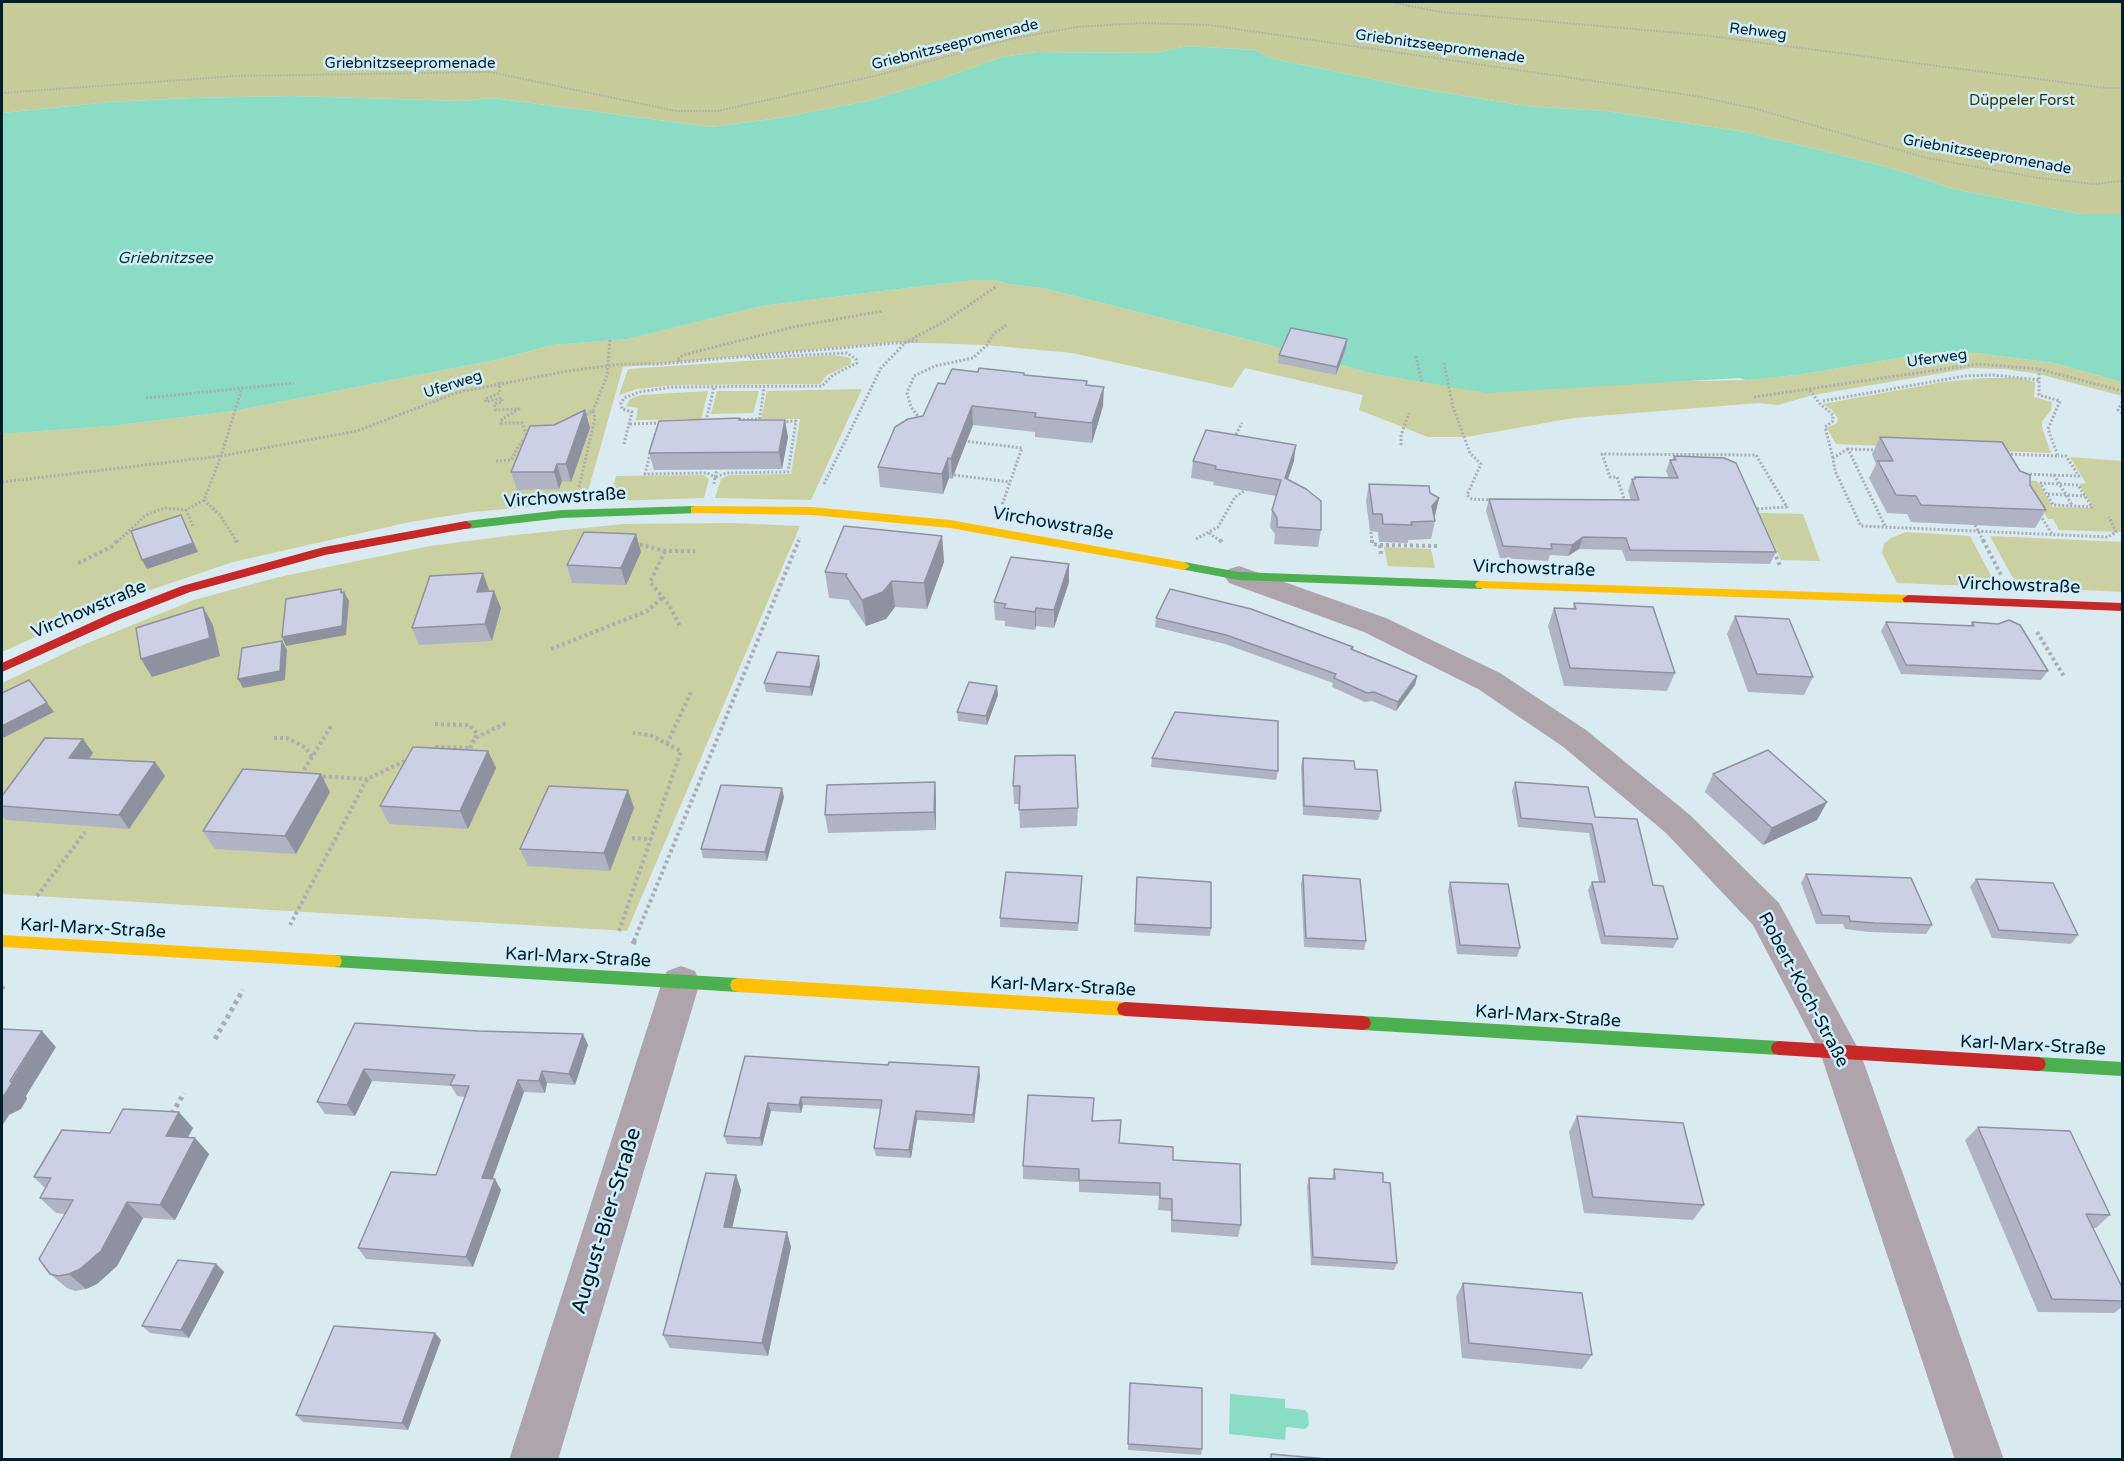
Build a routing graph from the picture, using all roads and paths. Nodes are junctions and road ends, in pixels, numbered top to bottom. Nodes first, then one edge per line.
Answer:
1 (1391, 2) edge
2 (2122, 88) edge
3 (2, 93) edge
4 (2122, 181) edge
5 (997, 285) dead end
6 (883, 311) dead end
7 (1006, 325) dead end
8 (610, 339) dead end
9 (918, 341) dead end
10 (906, 342) junction
11 (1416, 356) dead end
12 (678, 363) junction
13 (1444, 363) dead end
14 (608, 366) junction
15 (2039, 369) junction
16 (2039, 380) junction
17 (499, 382) junction
18 (1422, 382) dead end
19 (294, 383) dead end
20 (714, 387) junction
21 (242, 388) junction
22 (764, 388) junction
23 (1810, 390) junction
24 (2122, 392) edge
25 (1754, 397) dead end
26 (146, 398) dead end
27 (1822, 401) dead end
28 (2122, 402) edge
29 (592, 411) junction
30 (1408, 413) dead end
31 (2122, 413) edge
32 (580, 419) edge
33 (758, 419) junction
34 (717, 420) edge
35 (727, 420) edge
36 (696, 421) edge
37 (706, 421) junction
38 (767, 422) edge
39 (777, 422) edge
40 (924, 422) edge
41 (1242, 423) dead end
42 (630, 424) junction
43 (536, 437) edge
44 (1244, 438) edge
45 (528, 439) junction
46 (956, 440) edge
47 (624, 444) dead end
48 (1401, 445) dead end
49 (1848, 449) junction
50 (1883, 450) edge
51 (2000, 454) edge
52 (221, 456) junction
53 (2058, 456) junction
54 (1833, 458) junction
55 (496, 461) dead end
56 (717, 470) edge
57 (2013, 473) edge
58 (954, 475) edge
59 (2054, 475) junction
60 (716, 477) junction
61 (2, 482) edge
62 (1010, 482) junction
63 (1253, 484) edge
64 (2059, 484) junction
65 (713, 488) dead end
66 (578, 491) dead end
67 (2047, 494) junction
68 (2066, 495) junction
69 (2085, 496) junction
70 (204, 500) junction
71 (1494, 500) edge
72 (2073, 506) junction
73 (1001, 508) dead end
74 (1627, 508) edge
75 (2035, 508) edge
76 (186, 510) junction
77 (811, 511) junction
78 (2109, 517) dead end
79 (1758, 518) edge
80 (1975, 525) edge
81 (193, 526) dead end
82 (1885, 526) junction
83 (1371, 532) edge
84 (1979, 532) junction
85 (2052, 535) junction
86 (1191, 541) dead end
87 (627, 543) edge
88 (1380, 545) junction
89 (1438, 546) dead end
90 (1771, 546) edge
91 (229, 549) dead end
92 (665, 551) junction
93 (695, 551) dead end
94 (1381, 555) dead end
95 (78, 563) dead end
96 (1239, 576) junction
97 (1778, 576) dead end
98 (2004, 581) dead end
99 (663, 597) junction
100 (2122, 607) edge
101 (680, 626) dead end
102 (2035, 629) dead end
103 (551, 649) dead end
104 (2, 668) edge
105 (2065, 678) dead end
106 (692, 692) dead end
107 (506, 723) dead end
108 (435, 724) dead end
109 (331, 726) dead end
110 (633, 733) dead end
111 (274, 738) dead end
112 (476, 738) junction
113 (667, 744) junction
114 (470, 748) junction
115 (427, 751) edge
116 (417, 756) edge
117 (312, 757) junction
118 (464, 758) edge
119 (300, 776) junction
120 (368, 779) junction
121 (296, 783) edge
122 (85, 832) dead end
123 (632, 838) dead end
124 (651, 839) junction
125 (37, 897) dead end
126 (297, 912) dead end
127 (619, 931) dead end
128 (2, 941) edge
129 (620, 978) junction
130 (681, 982) junction
131 (237, 1000) dead end
132 (215, 1039) dead end
133 (1840, 1052) junction
134 (2122, 1069) edge
135 (184, 1094) dead end
136 (170, 1118) edge
137 (533, 1460) edge
138 (1980, 1460) edge

1 - 2 path, Rehweg
3 - 4 path, Griebnitzseepromenade
5 - 10 path
6 - 12 path
7 - 40 path
8 - 14 path
9 - 10 path, Uferweg
10 - 12 path, Uferweg
10 - 77 path
11 - 18 path
12 - 14 path, Uferweg
12 - 22 path
13 - 71 path
14 - 17 path, Uferweg
14 - 29 path
15 - 16 path
15 - 23 path, Uferweg
15 - 24 path, Uferweg
16 - 27 path
16 - 53 path
17 - 45 path
17 - 52 path, Uferweg
19 - 21 path
20 - 22 path
20 - 37 path
20 - 42 path
21 - 26 path
21 - 52 path
22 - 33 path
23 - 25 path, Uferweg
23 - 54 path
28 - 31 path
29 - 32 path
29 - 66 path
30 - 48 path
33 - 35 path
33 - 38 path
34 - 37 path
36 - 37 path
39 - 60 path
41 - 44 path
42 - 47 path
42 - 60 path
43 - 45 path
45 - 55 path
46 - 62 path
49 - 50 path
49 - 54 path
49 - 82 path
51 - 53 path
52 - 61 path, Uferweg
52 - 70 path
53 - 59 path
54 - 82 path
56 - 60 path
57 - 59 path
58 - 62 path
59 - 64 path
60 - 65 path
62 - 73 path
63 - 86 path
64 - 67 path
64 - 68 path
64 - 69 path
67 - 68 path
67 - 72 path
68 - 69 path
68 - 72 path
69 - 72 path
70 - 76 path
70 - 91 path
74 - 79 path
75 - 85 path
76 - 81 path
76 - 95 path
77 - 96 street, Virchowstraße
77 - 104 street, Virchowstraße
77 - 129 path
78 - 85 path
80 - 84 path
82 - 84 path
83 - 88 path
84 - 85 path
84 - 98 path
87 - 92 path
88 - 89 path
88 - 94 path
90 - 97 path
92 - 93 path
92 - 99 path
96 - 100 street, Virchowstraße
96 - 133 street, Robert-Koch-Straße
99 - 101 path
99 - 103 path
102 - 105 path
106 - 113 path
107 - 112 path
108 - 112 path
109 - 117 path
110 - 113 path
111 - 117 path
112 - 114 path
113 - 124 path
114 - 115 path
114 - 118 path
116 - 120 path
117 - 119 path
119 - 120 path
119 - 121 path
120 - 126 path
122 - 125 path
123 - 124 path
124 - 127 path
128 - 129 street, Karl-Marx-Straße
129 - 130 street, Karl-Marx-Straße
130 - 133 street, Karl-Marx-Straße
130 - 137 street, August-Bier-Straße
131 - 132 path
133 - 134 street, Karl-Marx-Straße
133 - 138 street, Robert-Koch-Straße
135 - 136 path

